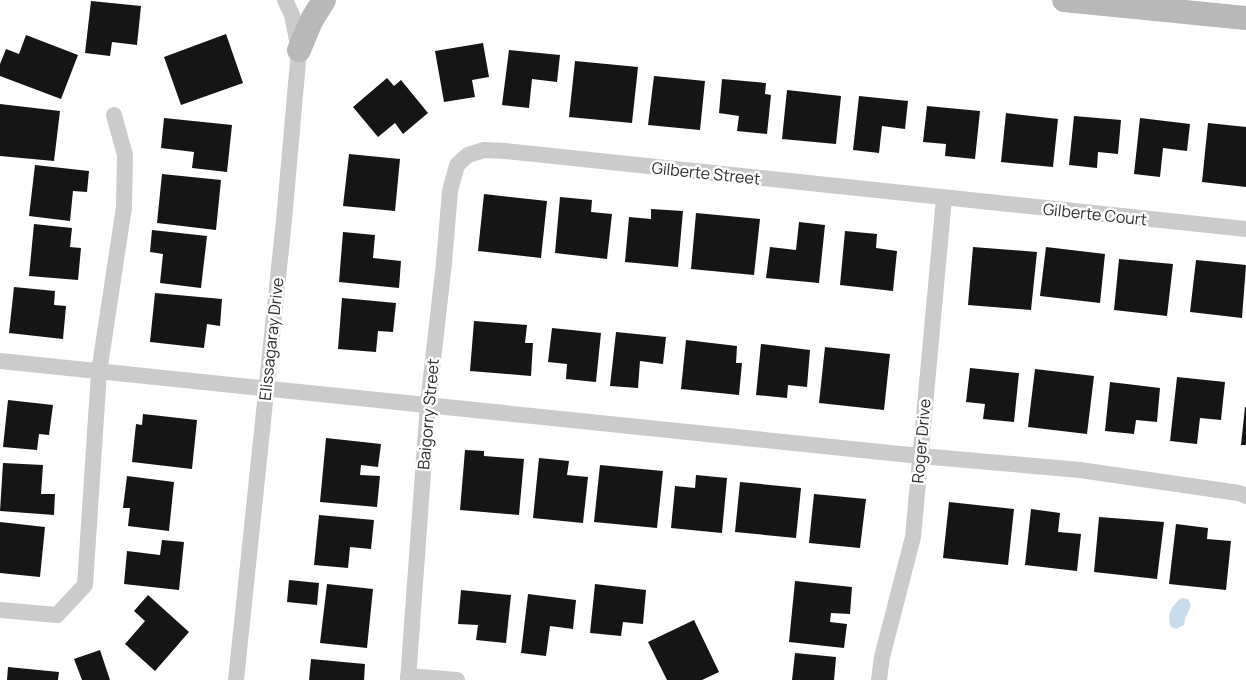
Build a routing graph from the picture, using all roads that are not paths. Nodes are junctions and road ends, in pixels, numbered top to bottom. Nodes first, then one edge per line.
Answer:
1 (285, 0) edge
2 (324, 0) edge
3 (1064, 0) edge
4 (1159, 9) junction
5 (1246, 18) edge
6 (1246, 29) edge
7 (299, 50) junction
8 (114, 115) dead end
9 (468, 155) joint
10 (944, 198) junction
11 (1246, 229) edge
12 (0, 360) edge
13 (99, 372) junction
14 (266, 389) junction
15 (428, 404) junction
16 (920, 456) junction
17 (1246, 496) edge
18 (0, 610) edge
19 (408, 678) edge
20 (236, 680) edge
21 (457, 680) edge
22 (879, 680) edge

1 - 7 street, Elissagaray Drive
2 - 7 street
3 - 4 street
4 - 5 street
4 - 6 street
7 - 14 street, Elissagaray Drive
8 - 13 street
9 - 10 street, Gilberte Street
9 - 15 street, Baigorry Street
10 - 11 street, Gilberte Court
10 - 16 street, Roger Drive
12 - 13 street
13 - 14 street
13 - 18 street
14 - 15 street
14 - 20 street, Elissagaray Drive
15 - 16 street
15 - 19 street, Baigorry Street
16 - 17 street
16 - 22 street, Roger Drive
19 - 21 street

